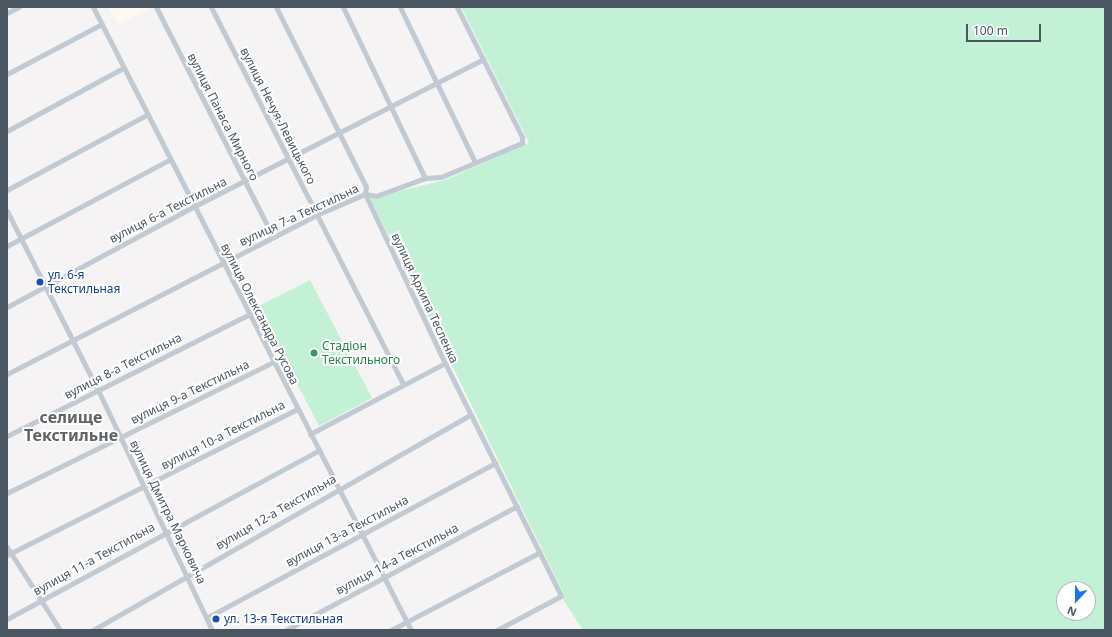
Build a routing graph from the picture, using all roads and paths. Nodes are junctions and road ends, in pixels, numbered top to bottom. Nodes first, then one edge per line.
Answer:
1 (19, 7) edge
2 (93, 7) edge
3 (156, 7) edge
4 (211, 7) edge
5 (276, 7) edge
6 (343, 7) edge
7 (400, 7) edge
8 (457, 7) edge
9 (7, 13) edge
10 (102, 24) junction
11 (482, 60) junction
12 (123, 68) junction
13 (7, 74) edge
14 (438, 82) junction
15 (390, 105) junction
16 (146, 115) junction
17 (7, 130) edge
18 (338, 133) junction
19 (169, 160) junction
20 (289, 160) junction
21 (475, 162) junction
22 (425, 178) junction
23 (245, 181) junction
24 (7, 190) edge
25 (365, 194) junction
26 (193, 207) junction
27 (7, 211) edge
28 (316, 215) junction
29 (272, 236) junction
30 (20, 239) junction
31 (7, 246) edge
32 (221, 262) junction
33 (45, 286) junction
34 (7, 306) edge
35 (248, 315) junction
36 (72, 340) junction
37 (273, 362) junction
38 (444, 363) junction
39 (7, 374) edge
40 (403, 384) junction
41 (98, 390) junction
42 (297, 409) junction
43 (470, 415) junction
44 (310, 434) junction
45 (7, 436) edge
46 (120, 437) junction
47 (318, 450) junction
48 (495, 463) junction
49 (144, 486) junction
50 (338, 488) junction
51 (7, 492) edge
52 (517, 506) junction
53 (167, 531) junction
54 (362, 534) junction
55 (7, 546) edge
56 (540, 552) junction
57 (9, 554) edge
58 (188, 574) junction
59 (385, 577) junction
60 (40, 600) junction
61 (208, 618) junction
62 (7, 619) edge
63 (407, 622) junction
64 (60, 630) edge
65 (93, 630) edge
66 (212, 630) edge
67 (286, 630) edge
68 (391, 630) edge
69 (411, 630) edge
70 (497, 630) edge

1 - 9 street
2 - 10 street, вулиця Олександра Русова
3 - 23 street, вулиця Панаса Мирного
4 - 20 street, вулиця Нечуя-Левицького
5 - 18 street, вулиця Архипа Тесленка
6 - 15 street
7 - 14 street
8 - 11 street
10 - 12 street, вулиця Олександра Русова
10 - 13 street
11 - 14 street, вулиця 6-а Текстильна
11 - 21 street, вулиця 7-а Текстильна
12 - 16 street, вулиця Олександра Русова
12 - 17 street
14 - 15 street, вулиця 6-а Текстильна
14 - 21 street
15 - 18 street, вулиця 6-а Текстильна
15 - 22 street
16 - 19 street, вулиця Олександра Русова
16 - 24 street
18 - 20 street, вулиця 6-а Текстильна
18 - 25 street, вулиця Архипа Тесленка
19 - 26 street, вулиця Олександра Русова
19 - 30 street
20 - 23 street, вулиця 6-а Текстильна
20 - 28 street, вулиця Нечуя-Левицького
21 - 22 street, вулиця 7-а Текстильна
22 - 25 street, вулиця 7-а Текстильна
23 - 26 street, вулиця 6-а Текстильна
23 - 29 street, вулиця Панаса Мирного
25 - 28 street, вулиця 7-а Текстильна
25 - 38 street, вулиця Архипа Тесленка
26 - 32 street, вулиця Олександра Русова
26 - 33 street, вулиця 6-а Текстильна
27 - 30 street, вулиця Дмитра Марковича
28 - 29 street, вулиця 7-а Текстильна
28 - 40 street, вулиця Нечуя-Левицького
29 - 32 street, вулиця 7-а Текстильна
30 - 31 street
30 - 33 street, вулиця Дмитра Марковича
32 - 35 street, вулиця Олександра Русова
32 - 36 street, вулиця 7-а Текстильна
33 - 34 street, вулиця 6-а Текстильна
33 - 36 street, вулиця Дмитра Марковича
35 - 37 street, вулиця Олександра Русова
35 - 41 street, вулиця 8-а Текстильна
36 - 39 street, вулиця 7-а Текстильна
36 - 41 street, вулиця Дмитра Марковича
37 - 42 street, вулиця Олександра Русова
37 - 46 street, вулиця 9-а Текстильна
38 - 40 street
38 - 43 street, вулиця Архипа Тесленка
40 - 44 street
41 - 45 street, вулиця 8-а Текстильна
41 - 46 street, вулиця Дмитра Марковича
42 - 44 street, вулиця Олександра Русова
42 - 49 street, вулиця 10-а Текстильна
43 - 48 street, вулиця Архипа Тесленка
43 - 50 street, вулиця 12-а Текстильна
44 - 47 street, вулиця Олександра Русова
46 - 49 street, вулиця Дмитра Марковича
46 - 51 street, вулиця 9-а Текстильна
47 - 50 street, вулиця Олександра Русова
47 - 53 street, вулиця 11-а Текстильна
48 - 52 street, вулиця Архипа Тесленка
48 - 54 street, вулиця 13-а Текстильна
49 - 53 street, вулиця Дмитра Марковича
49 - 57 street, вулиця 10-а Текстильна
50 - 54 street, вулиця Олександра Русова
50 - 58 street, вулиця 12-а Текстильна
52 - 56 street, вулиця Архипа Тесленка
52 - 59 street, вулиця 14-а Текстильна
53 - 58 street, вулиця Дмитра Марковича
53 - 60 street, вулиця 11-а Текстильна
54 - 59 street, вулиця Олександра Русова
54 - 61 street, вулиця 13-а Текстильна
55 - 57 street
56 - 63 street
56 - 70 street, вулиця Архипа Тесленка
57 - 60 street
58 - 61 street, вулиця Дмитра Марковича
58 - 65 street, вулиця 12-а Текстильна
59 - 63 street, вулиця Олександра Русова
59 - 67 street, вулиця 14-а Текстильна
60 - 62 street, вулиця 11-а Текстильна
60 - 64 street
61 - 66 street, вулиця Дмитра Марковича
63 - 68 street
63 - 69 street, вулиця Олександра Русова

